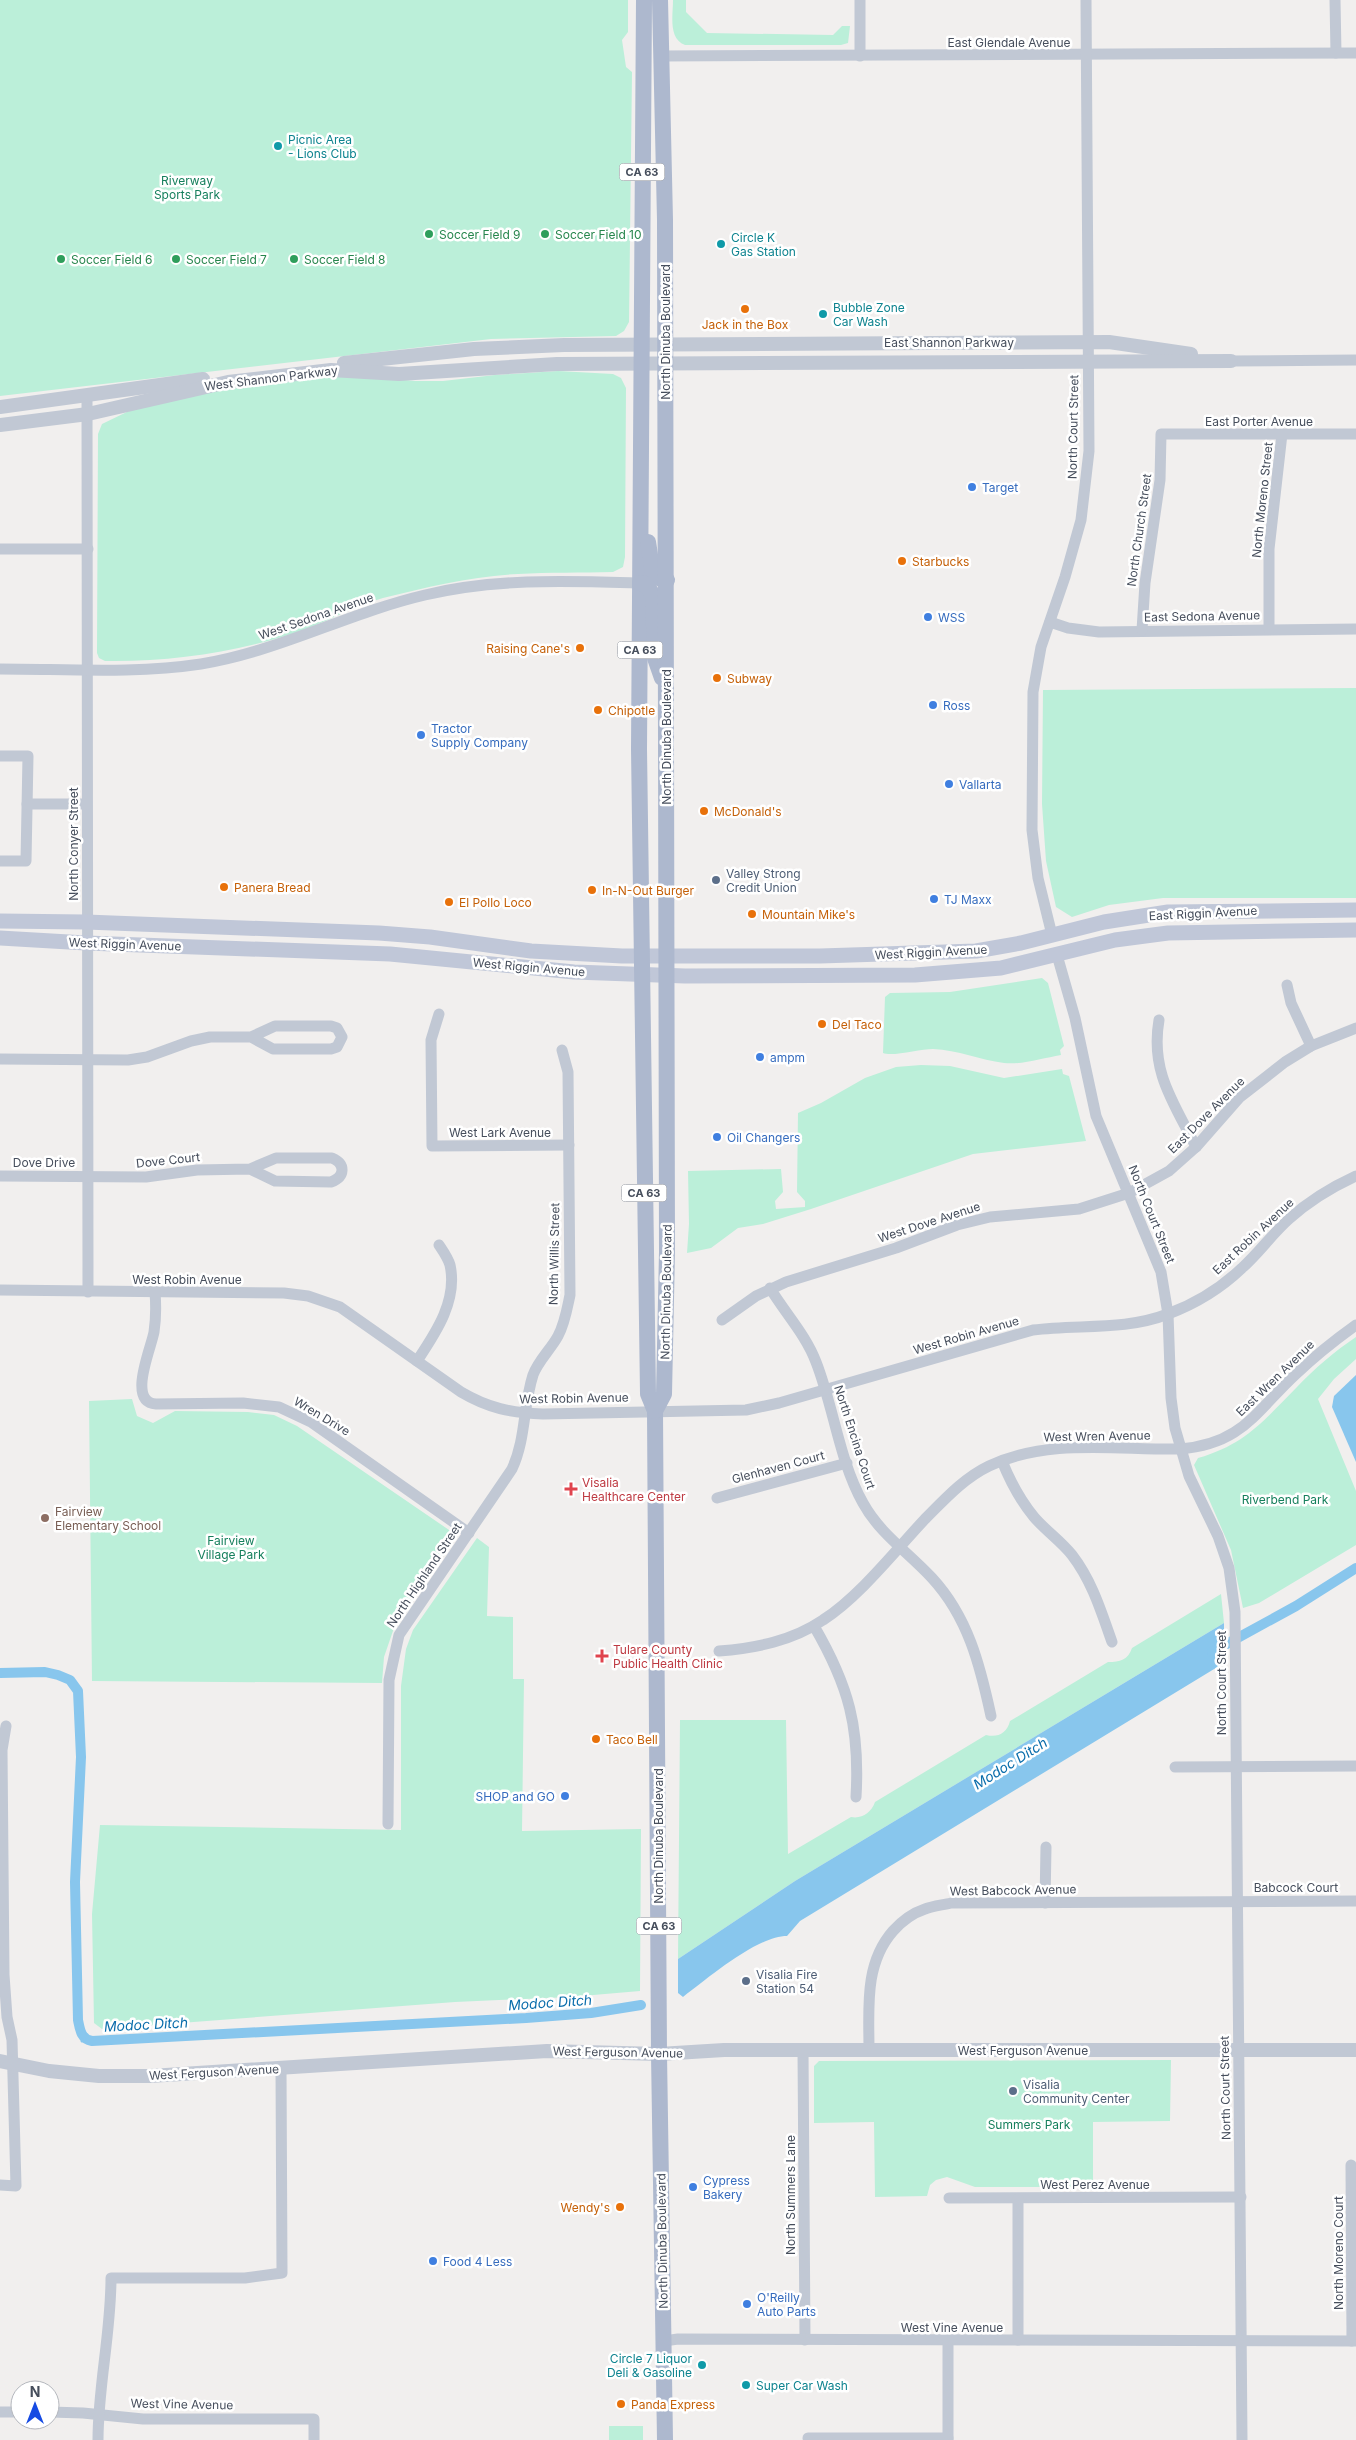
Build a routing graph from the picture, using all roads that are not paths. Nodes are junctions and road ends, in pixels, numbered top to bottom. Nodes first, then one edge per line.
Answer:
1 (644, 0) edge
2 (650, 0) edge
3 (660, 0) edge
4 (860, 0) edge
5 (1086, 0) edge
6 (1335, 0) edge
7 (643, 46) junction
8 (1336, 53) junction
9 (1356, 53) edge
10 (1086, 55) junction
11 (661, 56) junction
12 (860, 56) junction
13 (665, 199) junction
14 (877, 342) junction
15 (986, 342) junction
16 (1087, 342) junction
17 (640, 344) junction
18 (666, 344) junction
19 (1231, 360) junction
20 (1356, 360) edge
21 (756, 362) junction
22 (877, 362) junction
23 (666, 363) junction
24 (1087, 363) junction
25 (640, 364) junction
26 (87, 396) junction
27 (0, 407) edge
28 (88, 414) junction
29 (0, 425) edge
30 (1161, 434) joint
31 (1282, 434) junction
32 (1356, 434) edge
33 (640, 490) junction
34 (0, 549) edge
35 (88, 549) junction
36 (667, 580) junction
37 (640, 583) junction
38 (1050, 622) junction
39 (1269, 628) junction
40 (1356, 629) edge
41 (1142, 630) junction
42 (0, 669) edge
43 (87, 669) junction
44 (666, 689) junction
45 (0, 756) edge
46 (27, 804) junction
47 (86, 804) junction
48 (0, 861) edge
49 (1210, 910) junction
50 (1356, 910) edge
51 (0, 921) edge
52 (86, 922) junction
53 (1356, 930) edge
54 (355, 932) junction
55 (1052, 935) junction
56 (0, 938) edge
57 (86, 943) junction
58 (254, 948) junction
59 (642, 956) junction
60 (666, 956) junction
61 (1057, 956) junction
62 (642, 974) junction
63 (666, 975) junction
64 (915, 975) junction
65 (1287, 985) dead end
66 (439, 1014) dead end
67 (1159, 1020) dead end
68 (1356, 1028) edge
69 (251, 1037) junction
70 (1311, 1046) junction
71 (562, 1050) dead end
72 (0, 1059) edge
73 (87, 1060) junction
74 (569, 1145) junction
75 (1196, 1147) junction
76 (250, 1169) junction
77 (0, 1176) edge
78 (88, 1176) junction
79 (1356, 1176) edge
80 (1129, 1194) junction
81 (439, 1245) dead end
82 (770, 1288) junction
83 (0, 1290) edge
84 (88, 1292) junction
85 (155, 1292) junction
86 (1168, 1314) junction
87 (722, 1320) dead end
88 (1356, 1325) edge
89 (417, 1361) junction
90 (825, 1389) junction
91 (655, 1411) junction
92 (526, 1413) junction
93 (1180, 1449) junction
94 (1002, 1461) junction
95 (847, 1463) junction
96 (717, 1498) dead end
97 (469, 1533) junction
98 (899, 1546) junction
99 (814, 1626) junction
100 (1112, 1642) dead end
101 (719, 1651) dead end
102 (991, 1716) dead end
103 (6, 1726) dead end
104 (1236, 1766) junction
105 (1356, 1766) edge
106 (1175, 1767) dead end
107 (856, 1797) dead end
108 (388, 1824) dead end
109 (1046, 1847) dead end
110 (1236, 1901) junction
111 (1356, 1901) edge
112 (1045, 1903) junction
113 (1239, 2049) junction
114 (803, 2050) junction
115 (869, 2050) junction
116 (1356, 2050) edge
117 (659, 2054) junction
118 (7, 2062) edge
119 (281, 2068) junction
120 (1351, 2165) dead end
121 (0, 2186) edge
122 (1240, 2197) junction
123 (949, 2198) dead end
124 (1018, 2199) junction
125 (805, 2340) junction
126 (1018, 2340) junction
127 (1241, 2340) junction
128 (664, 2341) junction
129 (948, 2341) junction
130 (1354, 2341) edge
131 (60, 2413) edge
132 (98, 2415) junction
133 (808, 2438) dead end
134 (948, 2439) edge
135 (98, 2440) edge
136 (314, 2440) edge
137 (665, 2440) edge
138 (1242, 2440) edge

1 - 7 main road, North Dinuba Boulevard / CA 63
2 - 11 main road
3 - 11 main road, North Dinuba Boulevard / CA 63
4 - 12 street
5 - 10 street, North Court Street
6 - 8 street
7 - 13 main road
7 - 17 main road, North Dinuba Boulevard / CA 63
8 - 9 street, East Glendale Avenue
8 - 10 street, East Glendale Avenue
10 - 12 street, East Glendale Avenue
10 - 16 street, North Court Street
11 - 12 street, East Glendale Avenue
11 - 13 main road, North Dinuba Boulevard / CA 63
13 - 18 main road, North Dinuba Boulevard / CA 63
14 - 15 street, East Shannon Parkway
14 - 18 street, East Shannon Parkway
14 - 21 street
15 - 16 street, East Shannon Parkway
15 - 22 street
16 - 19 street, East Shannon Parkway
16 - 24 street, North Court Street
17 - 18 street, West Shannon Parkway
17 - 25 main road, North Dinuba Boulevard / CA 63
17 - 26 street, West Shannon Parkway
18 - 23 main road, North Dinuba Boulevard / CA 63
19 - 20 street, East Shannon Parkway
19 - 24 street, East Shannon Parkway
21 - 22 street, East Shannon Parkway
21 - 23 street, East Shannon Parkway
22 - 24 street, East Shannon Parkway
23 - 25 street, West Shannon Parkway
23 - 36 main road, North Dinuba Boulevard / CA 63
24 - 38 street, North Court Street
25 - 28 street, West Shannon Parkway
25 - 33 main road, North Dinuba Boulevard / CA 63
26 - 27 street, West Shannon Parkway
26 - 28 street, North Conyer Street
28 - 29 street, West Shannon Parkway
28 - 35 street, North Conyer Street
30 - 31 street, East Porter Avenue
30 - 41 street, North Church Street
31 - 32 street, East Porter Avenue
31 - 39 street, North Moreno Street
33 - 36 main road
33 - 37 main road, North Dinuba Boulevard / CA 63
34 - 35 street
35 - 43 street, North Conyer Street
36 - 44 main road, North Dinuba Boulevard / CA 63
37 - 43 street, West Sedona Avenue
37 - 44 main road
37 - 59 main road, North Dinuba Boulevard / CA 63
38 - 41 street, East Sedona Avenue
38 - 55 street, North Court Street
39 - 40 street, East Sedona Avenue
39 - 41 street, East Sedona Avenue
42 - 43 street, West Sedona Avenue
43 - 47 street, North Conyer Street
44 - 60 main road, North Dinuba Boulevard / CA 63
45 - 46 street
46 - 47 street
46 - 48 street
47 - 52 street, North Conyer Street
49 - 50 main road, East Riggin Avenue
49 - 55 main road, East Riggin Avenue
49 - 61 main road
51 - 52 main road, West Riggin Avenue
52 - 54 main road, West Riggin Avenue
52 - 57 street, North Conyer Street
53 - 61 main road, East Riggin Avenue
54 - 58 main road
54 - 59 main road, West Riggin Avenue
55 - 60 main road, West Riggin Avenue
55 - 64 main road
56 - 57 main road, West Riggin Avenue
57 - 58 main road, West Riggin Avenue
57 - 73 street, North Conyer Street
58 - 62 main road, West Riggin Avenue
59 - 60 main road, West Riggin Avenue
59 - 62 main road, North Dinuba Boulevard / CA 63
60 - 63 main road, North Dinuba Boulevard / CA 63
61 - 64 main road, West Riggin Avenue
61 - 80 street, North Court Street
62 - 63 main road, West Riggin Avenue
62 - 91 main road, North Dinuba Boulevard / CA 63
63 - 64 main road, West Riggin Avenue
63 - 91 main road, North Dinuba Boulevard / CA 63
65 - 70 street
66 - 74 street, West Lark Avenue
67 - 75 street
68 - 70 street, East Dove Avenue
69 - 69 street
69 - 73 street
70 - 75 street, East Dove Avenue
71 - 74 street, North Willis Street
72 - 73 street
73 - 78 street, North Conyer Street
74 - 92 street, North Willis Street
75 - 80 street, East Dove Avenue
76 - 76 street, Dove Court
76 - 78 street, Dove Court
77 - 78 street, Dove Drive
78 - 84 street, North Conyer Street
79 - 86 street, East Robin Avenue
80 - 82 street, West Dove Avenue
80 - 86 street, North Court Street
81 - 89 street
82 - 87 street, West Dove Avenue
82 - 90 street, North Encina Court
83 - 84 street, West Robin Avenue
84 - 85 street, West Robin Avenue
85 - 89 street, West Robin Avenue
85 - 97 street, Wren Drive
86 - 90 street, West Robin Avenue
86 - 93 street, North Court Street
88 - 93 street, East Wren Avenue
89 - 92 street, West Robin Avenue
90 - 91 street, West Robin Avenue
90 - 95 street, North Encina Court
91 - 92 street, West Robin Avenue
91 - 117 main road, North Dinuba Boulevard / CA 63
92 - 97 street, North Highland Street
93 - 94 street, West Wren Avenue
93 - 104 street, North Court Street
94 - 98 street, West Wren Avenue
94 - 100 street
95 - 96 street, Glenhaven Court
95 - 98 street, North Encina Court
97 - 108 street, North Highland Street
98 - 99 street, West Wren Avenue
98 - 102 street, North Encina Court
99 - 101 street, West Wren Avenue
99 - 107 street
103 - 118 street
104 - 105 street
104 - 106 street
104 - 110 street, North Court Street
109 - 112 street
110 - 111 street, Babcock Court
110 - 112 street, West Babcock Avenue
110 - 113 street, North Court Street
112 - 115 street, West Babcock Avenue
113 - 115 street, West Ferguson Avenue
113 - 116 street, West Ferguson Avenue
113 - 122 street, North Court Street
114 - 115 street, West Ferguson Avenue
114 - 117 street, West Ferguson Avenue
114 - 125 street, North Summers Lane
117 - 119 street, West Ferguson Avenue
117 - 128 main road, North Dinuba Boulevard / CA 63
118 - 119 street, West Ferguson Avenue
118 - 121 street
119 - 132 street
120 - 130 street, North Moreno Court
122 - 124 street, West Perez Avenue
122 - 127 street, North Court Street
123 - 124 street, West Perez Avenue
124 - 126 street
125 - 128 street, West Vine Avenue
125 - 129 street, West Vine Avenue
126 - 127 street, West Vine Avenue
126 - 129 street, West Vine Avenue
127 - 130 street, West Vine Avenue
127 - 138 street, North Court Street
128 - 137 main road, North Dinuba Boulevard / CA 63
129 - 134 street
131 - 132 street, West Vine Avenue
132 - 135 street
132 - 136 street, West Vine Avenue
133 - 134 street

